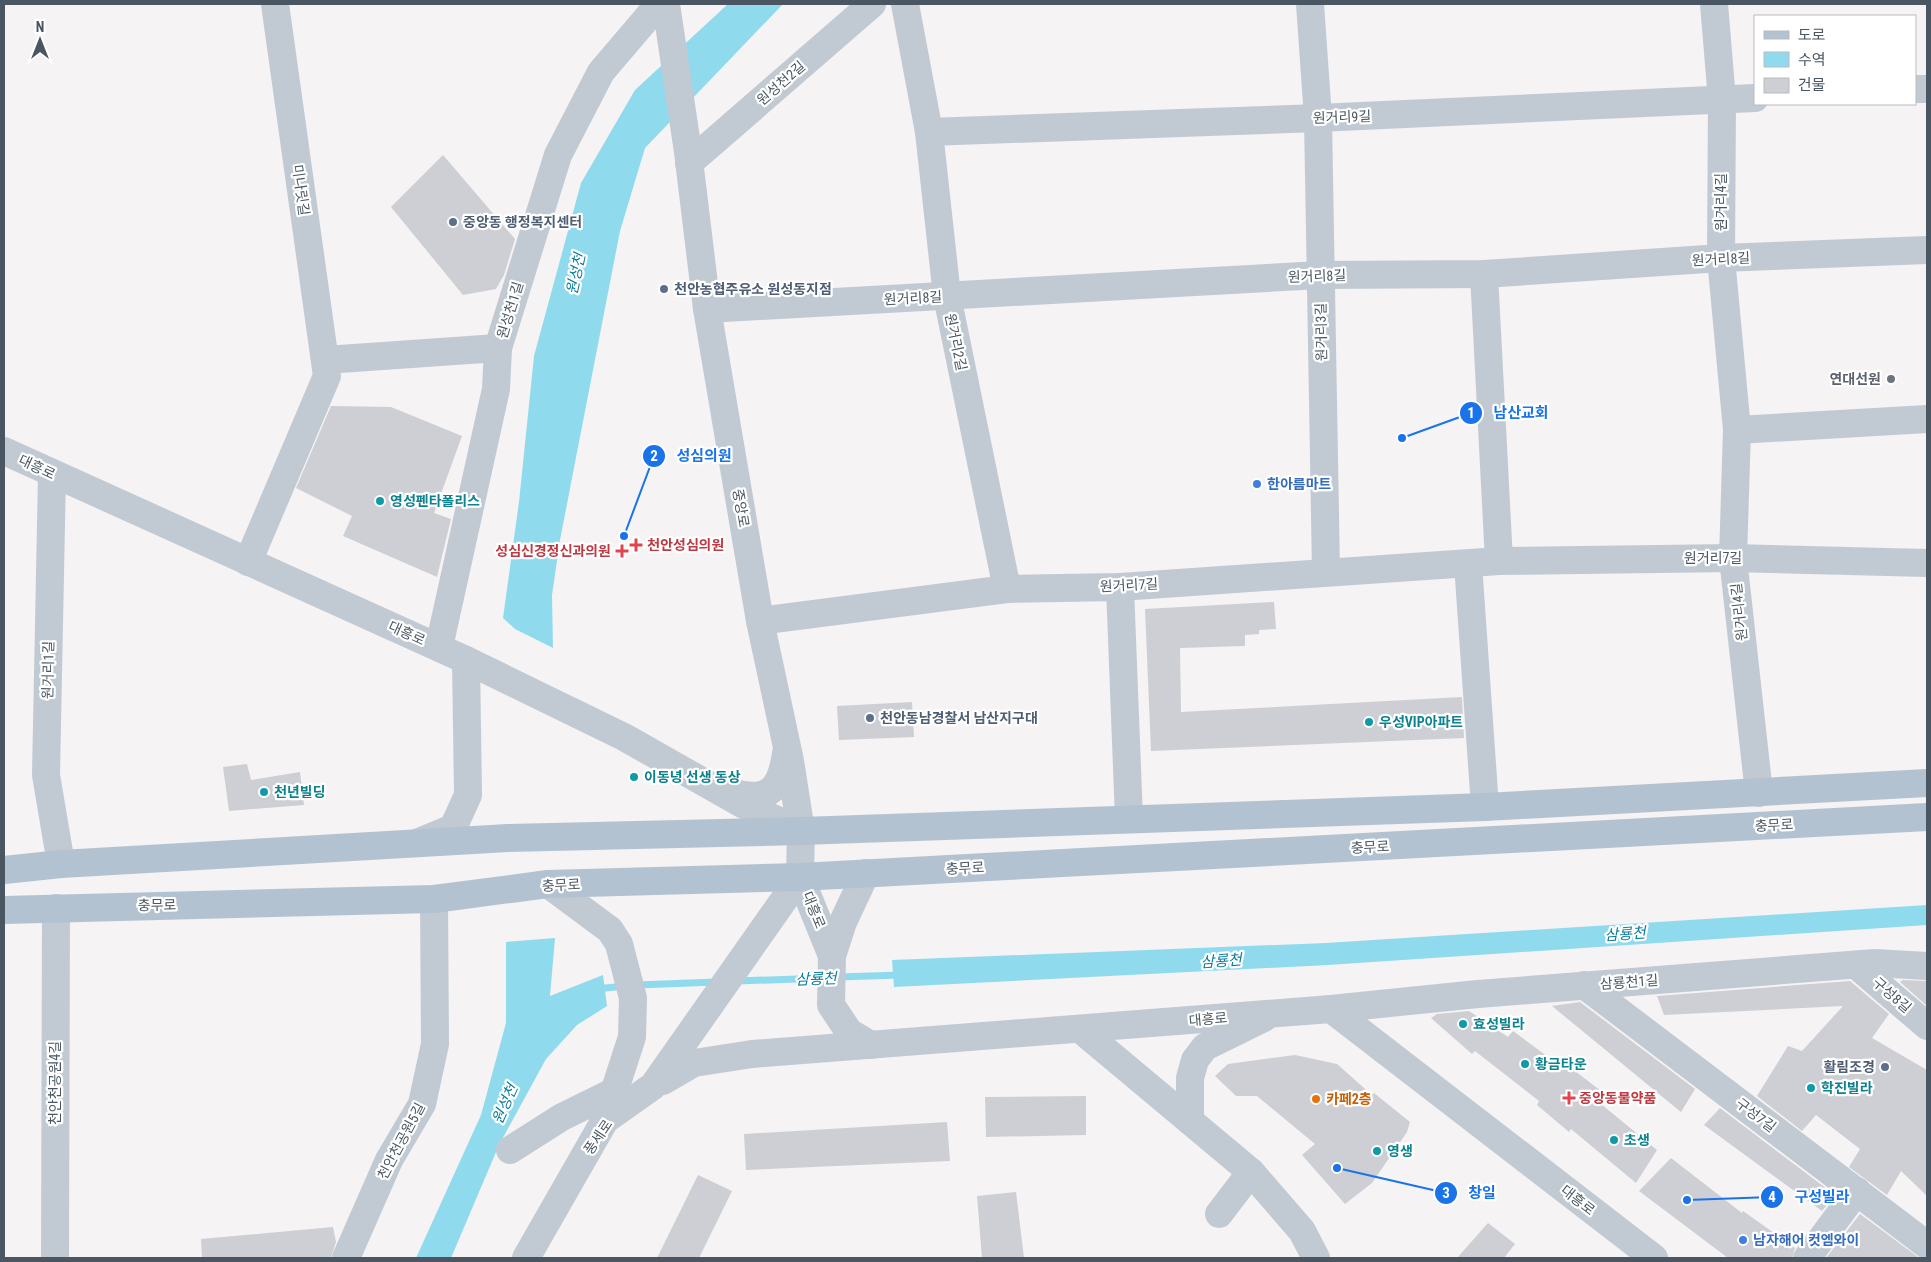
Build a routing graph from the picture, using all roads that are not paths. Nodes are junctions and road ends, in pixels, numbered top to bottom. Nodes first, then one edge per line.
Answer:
1 (275, 4) edge
2 (659, 4) edge
3 (666, 4) edge
4 (872, 4) edge
5 (905, 4) edge
6 (1310, 4) edge
7 (1714, 4) edge
8 (1754, 98) edge
9 (1722, 100) junction
10 (1318, 118) junction
11 (929, 132) junction
12 (689, 157) junction
13 (1927, 250) edge
14 (1721, 258) junction
15 (1484, 274) junction
16 (1320, 275) junction
17 (947, 296) junction
18 (707, 310) junction
19 (498, 348) junction
20 (326, 368) junction
21 (1927, 419) edge
22 (1737, 430) junction
23 (4, 451) edge
24 (52, 474) junction
25 (1733, 558) junction
26 (1499, 561) junction
27 (248, 562) junction
28 (1927, 563) edge
29 (1468, 564) junction
30 (1326, 571) junction
31 (1120, 587) junction
32 (1007, 589) junction
33 (760, 621) junction
34 (439, 647) junction
35 (466, 660) junction
36 (787, 747) junction
37 (1927, 783) edge
38 (710, 786) junction
39 (1759, 792) junction
40 (1485, 807) junction
41 (1927, 817) edge
42 (1130, 819) junction
43 (801, 832) junction
44 (414, 844) junction
45 (61, 864) junction
46 (4, 870) edge
47 (866, 874) junction
48 (800, 877) junction
49 (548, 884) junction
50 (434, 899) junction
51 (56, 908) junction
52 (6, 911) edge
53 (832, 956) junction
54 (1856, 965) junction
55 (1927, 966) edge
56 (1584, 985) junction
57 (1331, 1009) junction
58 (1272, 1014) junction
59 (1927, 1026) edge
60 (1080, 1029) junction
61 (871, 1045) junction
62 (652, 1086) junction
63 (615, 1091) junction
64 (606, 1120) junction
65 (1190, 1120) junction
66 (510, 1150) dead end
67 (1251, 1172) junction
68 (1857, 1191) junction
69 (1218, 1214) dead end
70 (1927, 1245) edge
71 (55, 1258) edge
72 (346, 1258) edge
73 (526, 1258) edge
74 (1316, 1258) edge
75 (1654, 1258) edge
76 (1807, 1258) edge

1 - 20 street, 미나릿길
2 - 19 street, 원성천1길
3 - 12 street, 중앙로
4 - 12 street, 원성천2길
5 - 11 street, 원거리2길
6 - 10 street, 원거리3길
7 - 9 street, 원거리4길
8 - 9 street, 원거리9길
9 - 10 street, 원거리9길
9 - 14 street, 원거리4길
10 - 11 street, 원거리9길
10 - 16 street, 원거리3길
11 - 17 street, 원거리2길
12 - 18 street, 중앙로
13 - 14 street, 원거리8길
14 - 15 street, 원거리8길
14 - 22 street, 원거리4길
15 - 16 street, 원거리8길
15 - 26 street
16 - 17 street, 원거리8길
16 - 30 street, 원거리3길
17 - 18 street, 원거리8길
17 - 32 street, 원거리2길
18 - 33 street, 중앙로
19 - 20 street
19 - 34 street, 원성천1길
20 - 27 street
21 - 22 street
22 - 25 street, 원거리4길
23 - 24 street, 대흥로
24 - 27 street, 대흥로
24 - 45 street, 원거리1길
25 - 26 street, 원거리7길
25 - 28 street, 원거리7길
25 - 39 street, 원거리4길
26 - 29 street, 원거리7길
27 - 34 street, 대흥로
29 - 30 street, 원거리7길
29 - 40 street
30 - 31 street, 원거리7길
31 - 32 street, 원거리7길
31 - 42 street
32 - 33 street, 원거리7길
33 - 36 street, 중앙로
34 - 35 street, 대흥로
35 - 38 street, 대흥로
35 - 44 street
36 - 38 street
36 - 43 street, 중앙로
37 - 39 main road
38 - 43 street, 대흥로
39 - 40 main road
40 - 42 main road
41 - 47 main road, 충무로
42 - 43 main road
43 - 44 main road
43 - 48 street, 중앙로
44 - 45 main road
45 - 46 main road
47 - 48 main road, 충무로
47 - 53 street
48 - 49 main road, 충무로
48 - 53 street, 대흥로
48 - 62 street, 풍세로
49 - 50 main road, 충무로
49 - 63 street
50 - 51 main road, 충무로
50 - 72 street, 천안천공원5길
51 - 52 main road, 충무로
51 - 71 street, 천안천공원4길
53 - 61 street, 대흥로
54 - 55 street, 삼룡천1길
54 - 56 street, 삼룡천1길
54 - 59 street, 구성8길
56 - 57 street, 삼룡천1길
56 - 68 street, 구성7길
57 - 58 street, 대흥로
57 - 75 street, 대흥로
58 - 60 street, 대흥로
58 - 65 street
60 - 61 street, 대흥로
60 - 65 street
61 - 62 street
62 - 64 street, 풍세로
63 - 64 street
63 - 66 street
64 - 73 street, 풍세로
65 - 67 street
67 - 69 street
67 - 74 street
68 - 70 street, 구성7길
68 - 76 street

